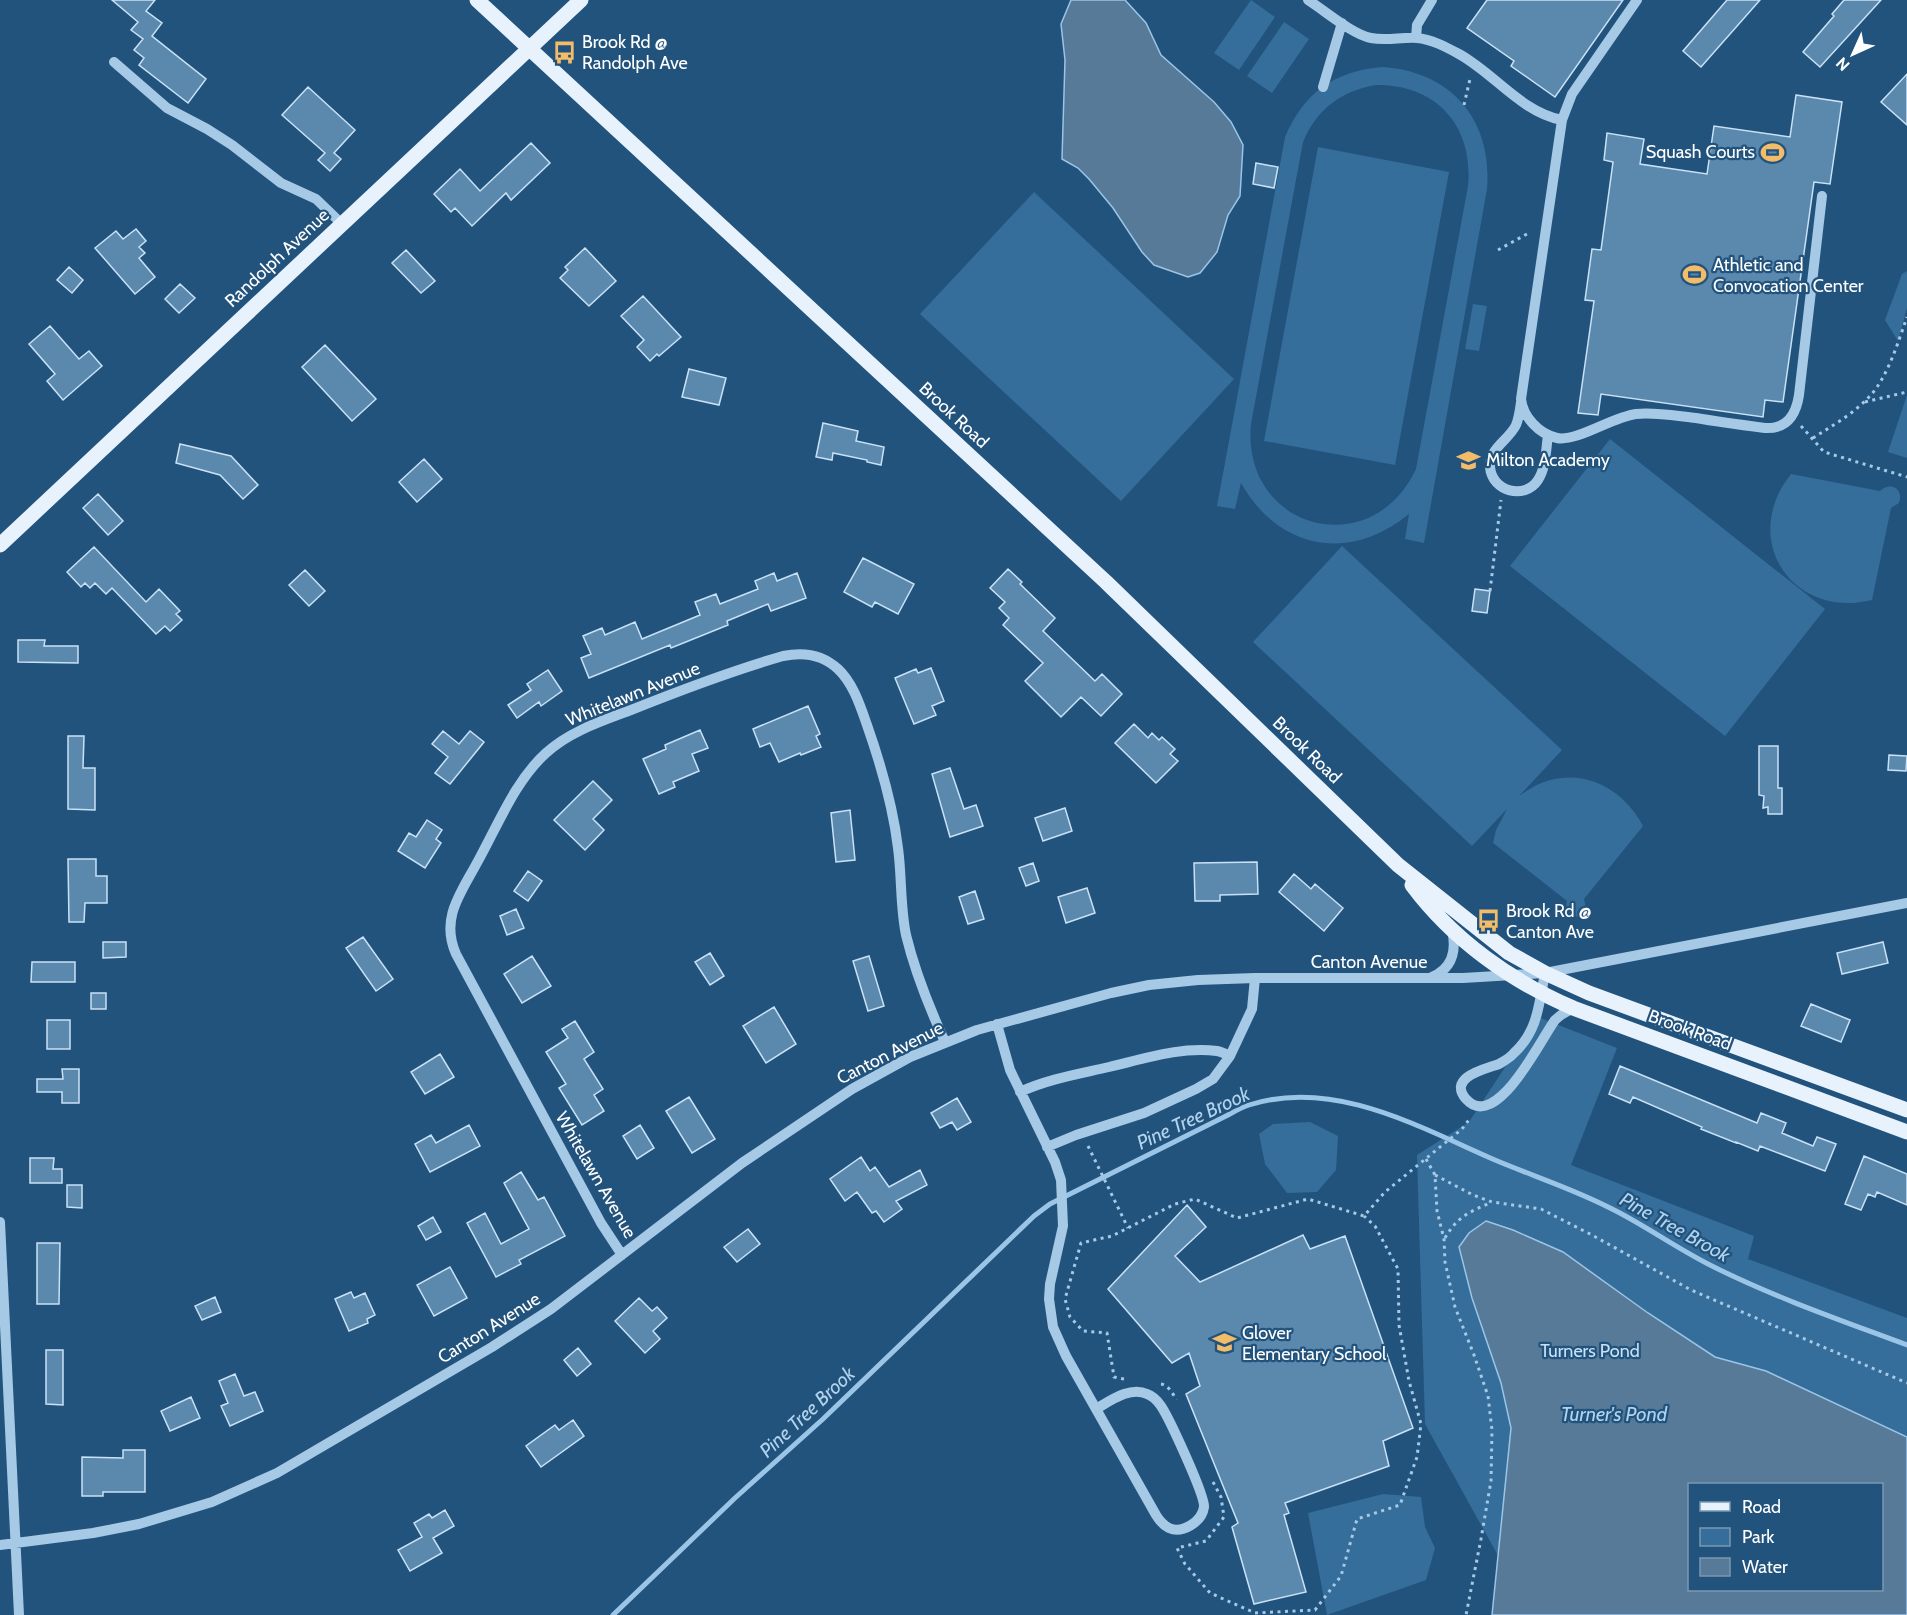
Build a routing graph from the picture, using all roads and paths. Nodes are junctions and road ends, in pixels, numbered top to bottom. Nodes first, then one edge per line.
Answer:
1 (477, 0) edge
2 (581, 0) edge
3 (1308, 0) edge
4 (1432, 0) edge
5 (1637, 0) edge
6 (1342, 23) junction
7 (1416, 38) junction
8 (529, 48) junction
9 (114, 62) dead end
10 (1474, 63) junction
11 (1323, 87) dead end
12 (1464, 105) dead end
13 (1562, 120) junction
14 (1822, 196) dead end
15 (342, 224) junction
16 (1527, 234) dead end
17 (1498, 250) dead end
18 (1907, 316) edge
19 (1907, 392) edge
20 (1521, 399) junction
21 (1863, 402) junction
22 (1791, 418) junction
23 (1548, 435) junction
24 (1812, 438) junction
25 (1907, 477) edge
26 (1502, 488) junction
27 (0, 545) edge
28 (1490, 591) dead end
29 (1398, 865) junction
30 (1907, 903) edge
31 (1452, 930) junction
32 (1545, 974) junction
33 (1513, 976) junction
34 (1255, 978) junction
35 (1429, 978) junction
36 (1541, 993) junction
37 (1574, 1008) junction
38 (997, 1024) junction
39 (945, 1042) junction
40 (1230, 1056) junction
41 (1020, 1092) junction
42 (1907, 1110) edge
43 (1462, 1129) dead end
44 (1907, 1132) edge
45 (1047, 1147) junction
46 (1093, 1156) dead end
47 (1425, 1159) junction
48 (1436, 1175) junction
49 (1492, 1202) junction
50 (1364, 1216) junction
51 (0, 1222) edge
52 (1128, 1228) junction
53 (1444, 1239) junction
54 (622, 1255) junction
55 (1134, 1380) dead end
56 (1154, 1383) dead end
57 (1907, 1383) edge
58 (1177, 1403) dead end
59 (1096, 1409) junction
60 (1211, 1476) dead end
61 (15, 1543) junction
62 (0, 1545) edge
63 (19, 1615) edge
64 (1466, 1615) edge

1 - 8 main road, Brook Road
2 - 8 main road, Randolph Avenue
3 - 6 street
4 - 7 street
5 - 13 street
6 - 7 street
6 - 11 street
7 - 10 street
8 - 15 main road, Randolph Avenue
8 - 29 main road, Brook Road
9 - 15 street
10 - 12 path
10 - 13 street
13 - 20 street
14 - 22 street
15 - 27 main road, Randolph Avenue
16 - 17 path
18 - 21 path
19 - 21 path
20 - 23 street
20 - 26 street
21 - 24 path
22 - 23 street
22 - 24 path
23 - 26 street
24 - 25 path
26 - 28 path
29 - 31 main road, Brook Road
29 - 32 main road, Brook Road
30 - 32 street, Canton Avenue
31 - 33 main road, Brook Road
31 - 35 street
32 - 33 street, Canton Avenue
32 - 36 street
32 - 42 main road, Brook Road
33 - 35 street, Canton Avenue
33 - 36 main road, Brook Road
34 - 35 street, Canton Avenue
34 - 38 street, Canton Avenue
34 - 40 street
36 - 37 main road, Brook Road
36 - 37 street
37 - 44 main road, Brook Road
38 - 39 street, Canton Avenue
38 - 41 street
39 - 54 street, Canton Avenue
39 - 54 street, Whitelawn Avenue
40 - 41 street
40 - 45 street
41 - 45 street
43 - 47 path
45 - 59 street
46 - 52 path
47 - 48 path
47 - 50 path
48 - 49 path
48 - 53 path
49 - 53 path
49 - 57 path
50 - 52 path
50 - 60 path
51 - 61 street
52 - 55 path
53 - 64 path
54 - 61 street, Canton Avenue
56 - 58 path
59 - 59 street
61 - 62 street, Canton Avenue
61 - 63 street

